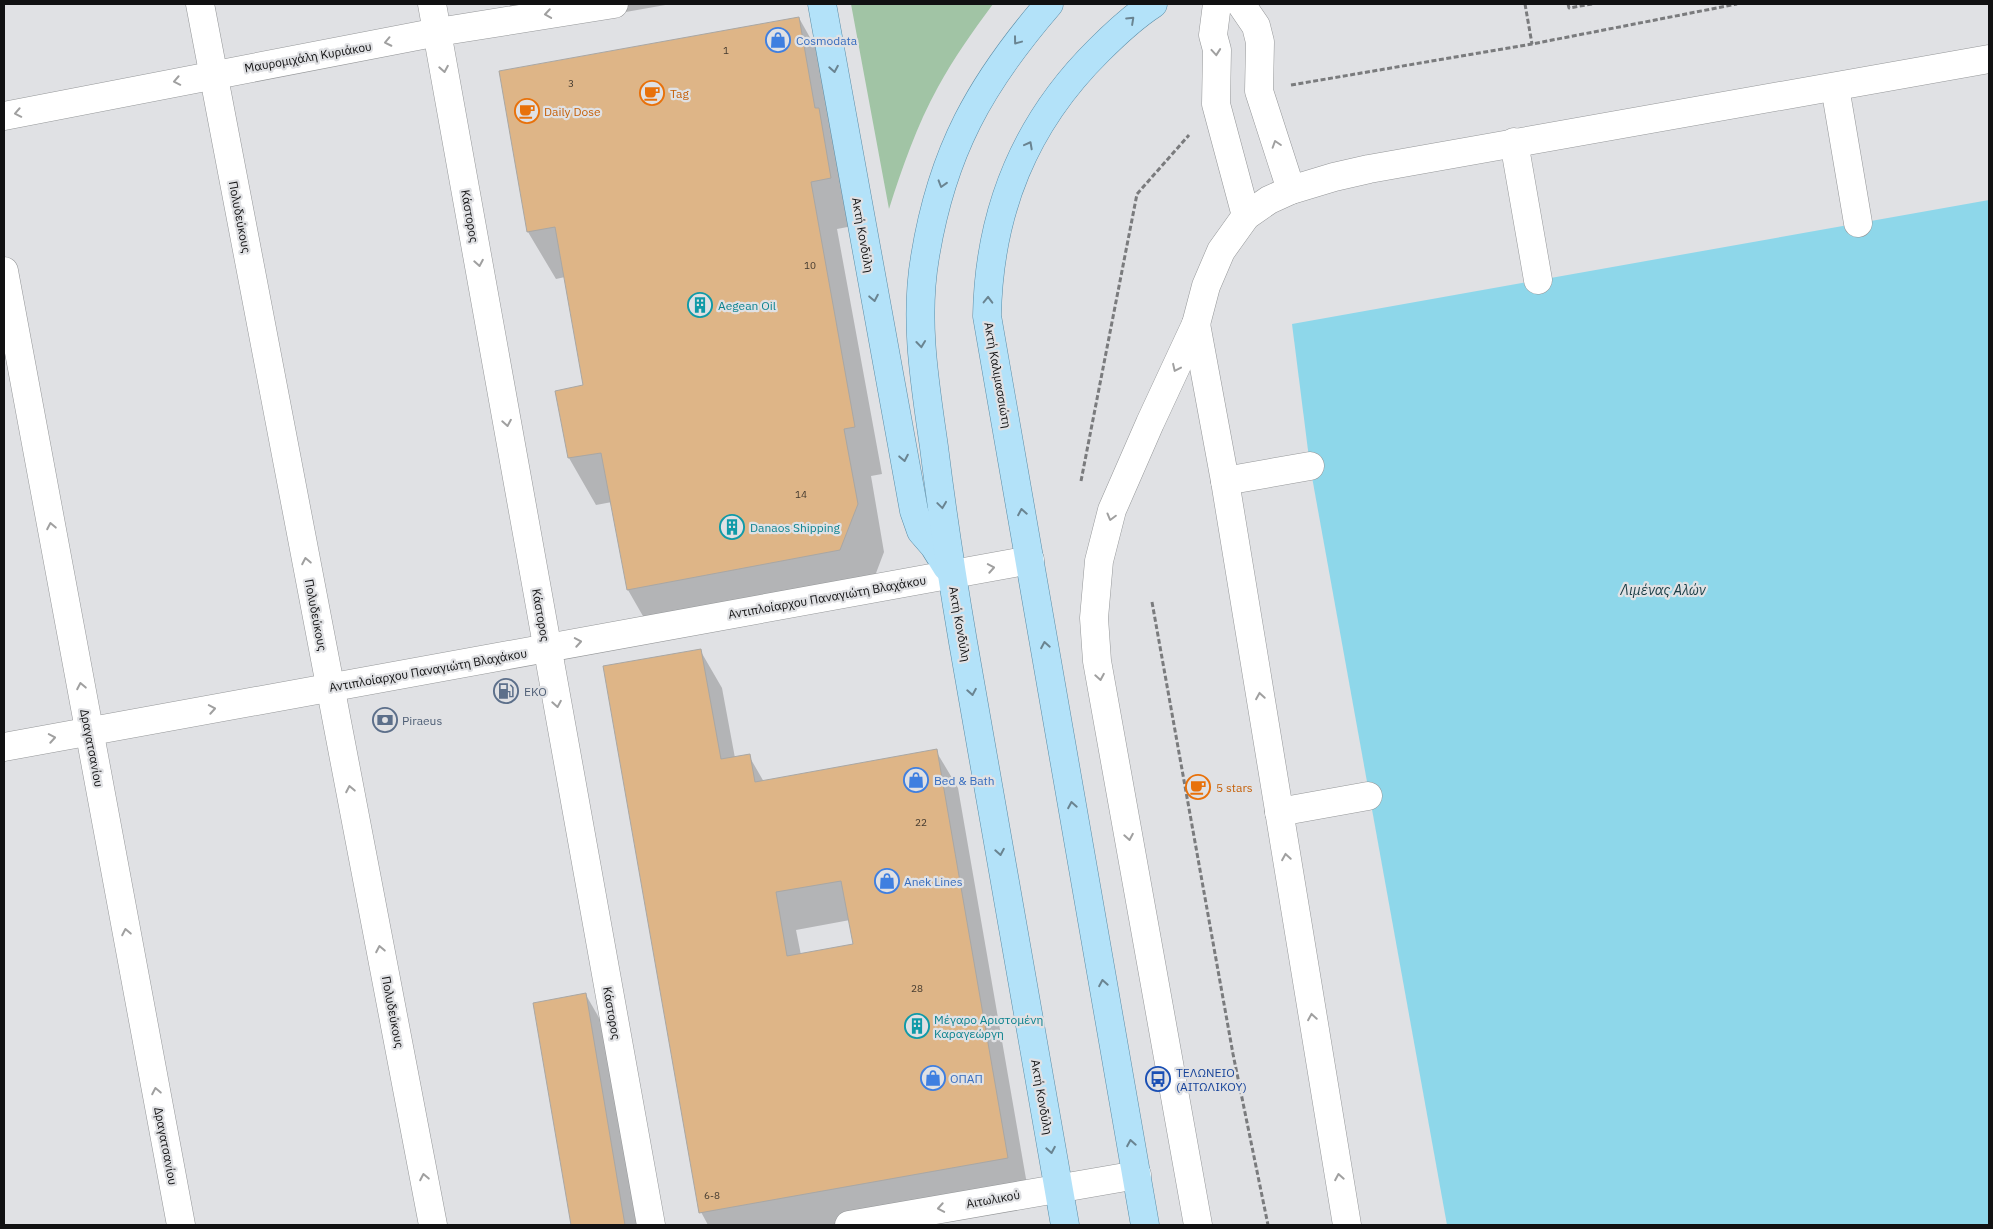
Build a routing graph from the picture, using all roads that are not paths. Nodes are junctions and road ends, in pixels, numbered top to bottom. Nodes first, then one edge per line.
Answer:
1 (200, 4) edge
2 (432, 4) edge
3 (614, 4) edge
4 (822, 4) edge
5 (1049, 4) edge
6 (1153, 4) edge
7 (1217, 4) edge
8 (1242, 4) edge
9 (438, 32) junction
10 (1989, 59) edge
11 (213, 74) junction
12 (1835, 86) junction
13 (4, 116) edge
14 (1514, 142) junction
15 (1291, 190) junction
16 (1246, 216) junction
17 (1858, 223) dead end
18 (4, 271) edge
19 (1538, 280) dead end
20 (1196, 324) junction
21 (1310, 466) dead end
22 (1225, 481) junction
23 (1030, 560) junction
24 (951, 575) junction
25 (547, 648) junction
26 (330, 687) junction
27 (89, 731) junction
28 (4, 747) edge
29 (1368, 796) dead end
30 (1279, 812) junction
31 (1137, 1175) junction
32 (1058, 1188) junction
33 (181, 1225) edge
34 (433, 1225) edge
35 (650, 1225) edge
36 (849, 1225) edge
37 (1065, 1225) edge
38 (1145, 1225) edge
39 (1198, 1225) edge
40 (1347, 1225) edge

1 - 11 street, Πολυδεύκους
2 - 9 street, Κάστορος
3 -> 9 street, Μαυρομιχάλη Κυριάκου
4 -> 24 main road, Ακτή Κονδύλη
5 -> 24 main road
23 -> 6 main road, Ακτή Καλιμασσιώτη
7 -> 16 street
15 -> 8 street
9 -> 11 street, Μαυρομιχάλη Κυριάκου
9 -> 25 street, Κάστορος
10 - 12 street
11 -> 13 street, Μαυρομιχάλη Κυριάκου
26 -> 11 street, Πολυδεύκους
12 - 14 street
12 - 17 street
14 - 15 street
14 - 19 street
15 - 16 street
16 - 20 street
27 -> 18 street, Δραγατσανίου
20 - 22 street
20 -> 39 street
21 - 22 street
30 -> 22 street
24 -> 23 street, Αντιπλοίαρχου Παναγιώτη Βλαχάκου
31 -> 23 main road
25 -> 24 street, Αντιπλοίαρχου Παναγιώτη Βλαχάκου
24 -> 32 main road, Ακτή Κονδύλη
25 - 26 street, Αντιπλοίαρχου Παναγιώτη Βλαχάκου
25 -> 35 street, Κάστορος
27 -> 26 street, Αντιπλοίαρχου Παναγιώτη Βλαχάκου
34 -> 26 street, Πολυδεύκους
28 -> 27 street, Αντιπλοίαρχου Παναγιώτη Βλαχάκου
33 -> 27 street, Δραγατσανίου
29 - 30 street
40 -> 30 street
31 - 32 street, Αιτωλικού
31 - 38 main road
32 -> 36 street, Αιτωλικού
32 - 37 main road, Ακτή Κονδύλη

